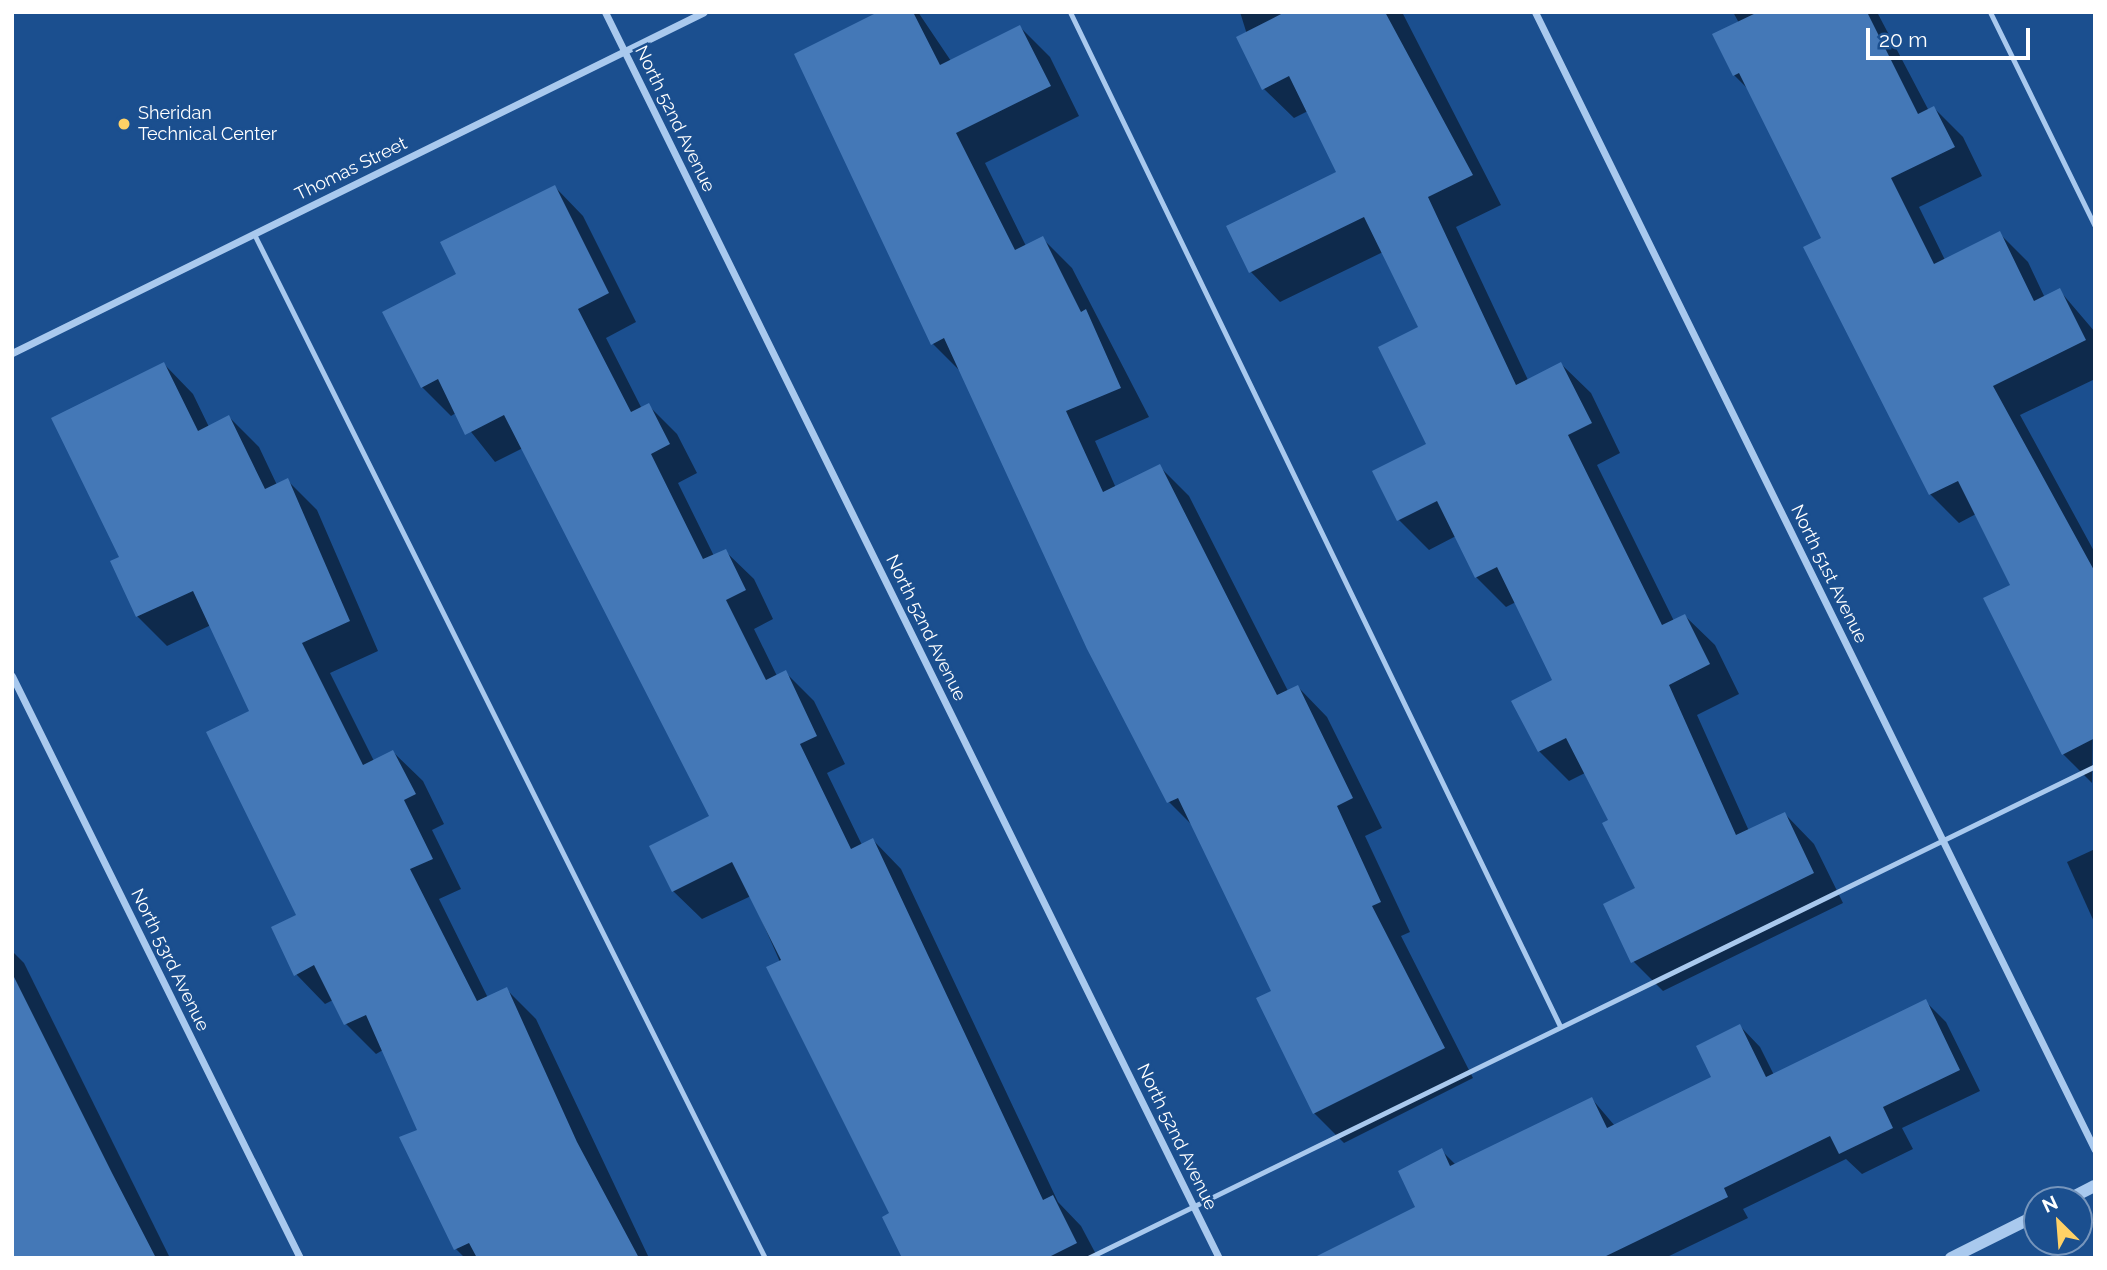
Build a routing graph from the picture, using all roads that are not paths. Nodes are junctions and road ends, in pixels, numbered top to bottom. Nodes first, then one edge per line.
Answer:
1 (605, 12) edge
2 (704, 12) edge
3 (1070, 12) edge
4 (1535, 12) edge
5 (1990, 12) edge
6 (624, 51) junction
7 (2095, 226) edge
8 (254, 234) junction
9 (12, 354) edge
10 (12, 676) edge
11 (2095, 766) edge
12 (1942, 840) junction
13 (1560, 1026) junction
14 (2095, 1150) edge
15 (1192, 1204) junction
16 (2023, 1222) edge
17 (300, 1258) edge
18 (765, 1258) edge
19 (1088, 1258) edge
20 (1219, 1258) edge
21 (1951, 1258) edge

1 - 6 street, North 52nd Avenue
2 - 6 street, Thomas Street
3 - 13 lane
4 - 12 street, North 51st Avenue
5 - 7 lane
6 - 8 street, Thomas Street
6 - 15 street, North 52nd Avenue
8 - 9 street, Thomas Street
8 - 18 lane
10 - 17 street, North 53rd Avenue
11 - 12 lane
12 - 13 lane
12 - 14 street, North 51st Avenue
13 - 15 lane
15 - 19 lane
15 - 20 street, North 52nd Avenue
16 - 21 street

